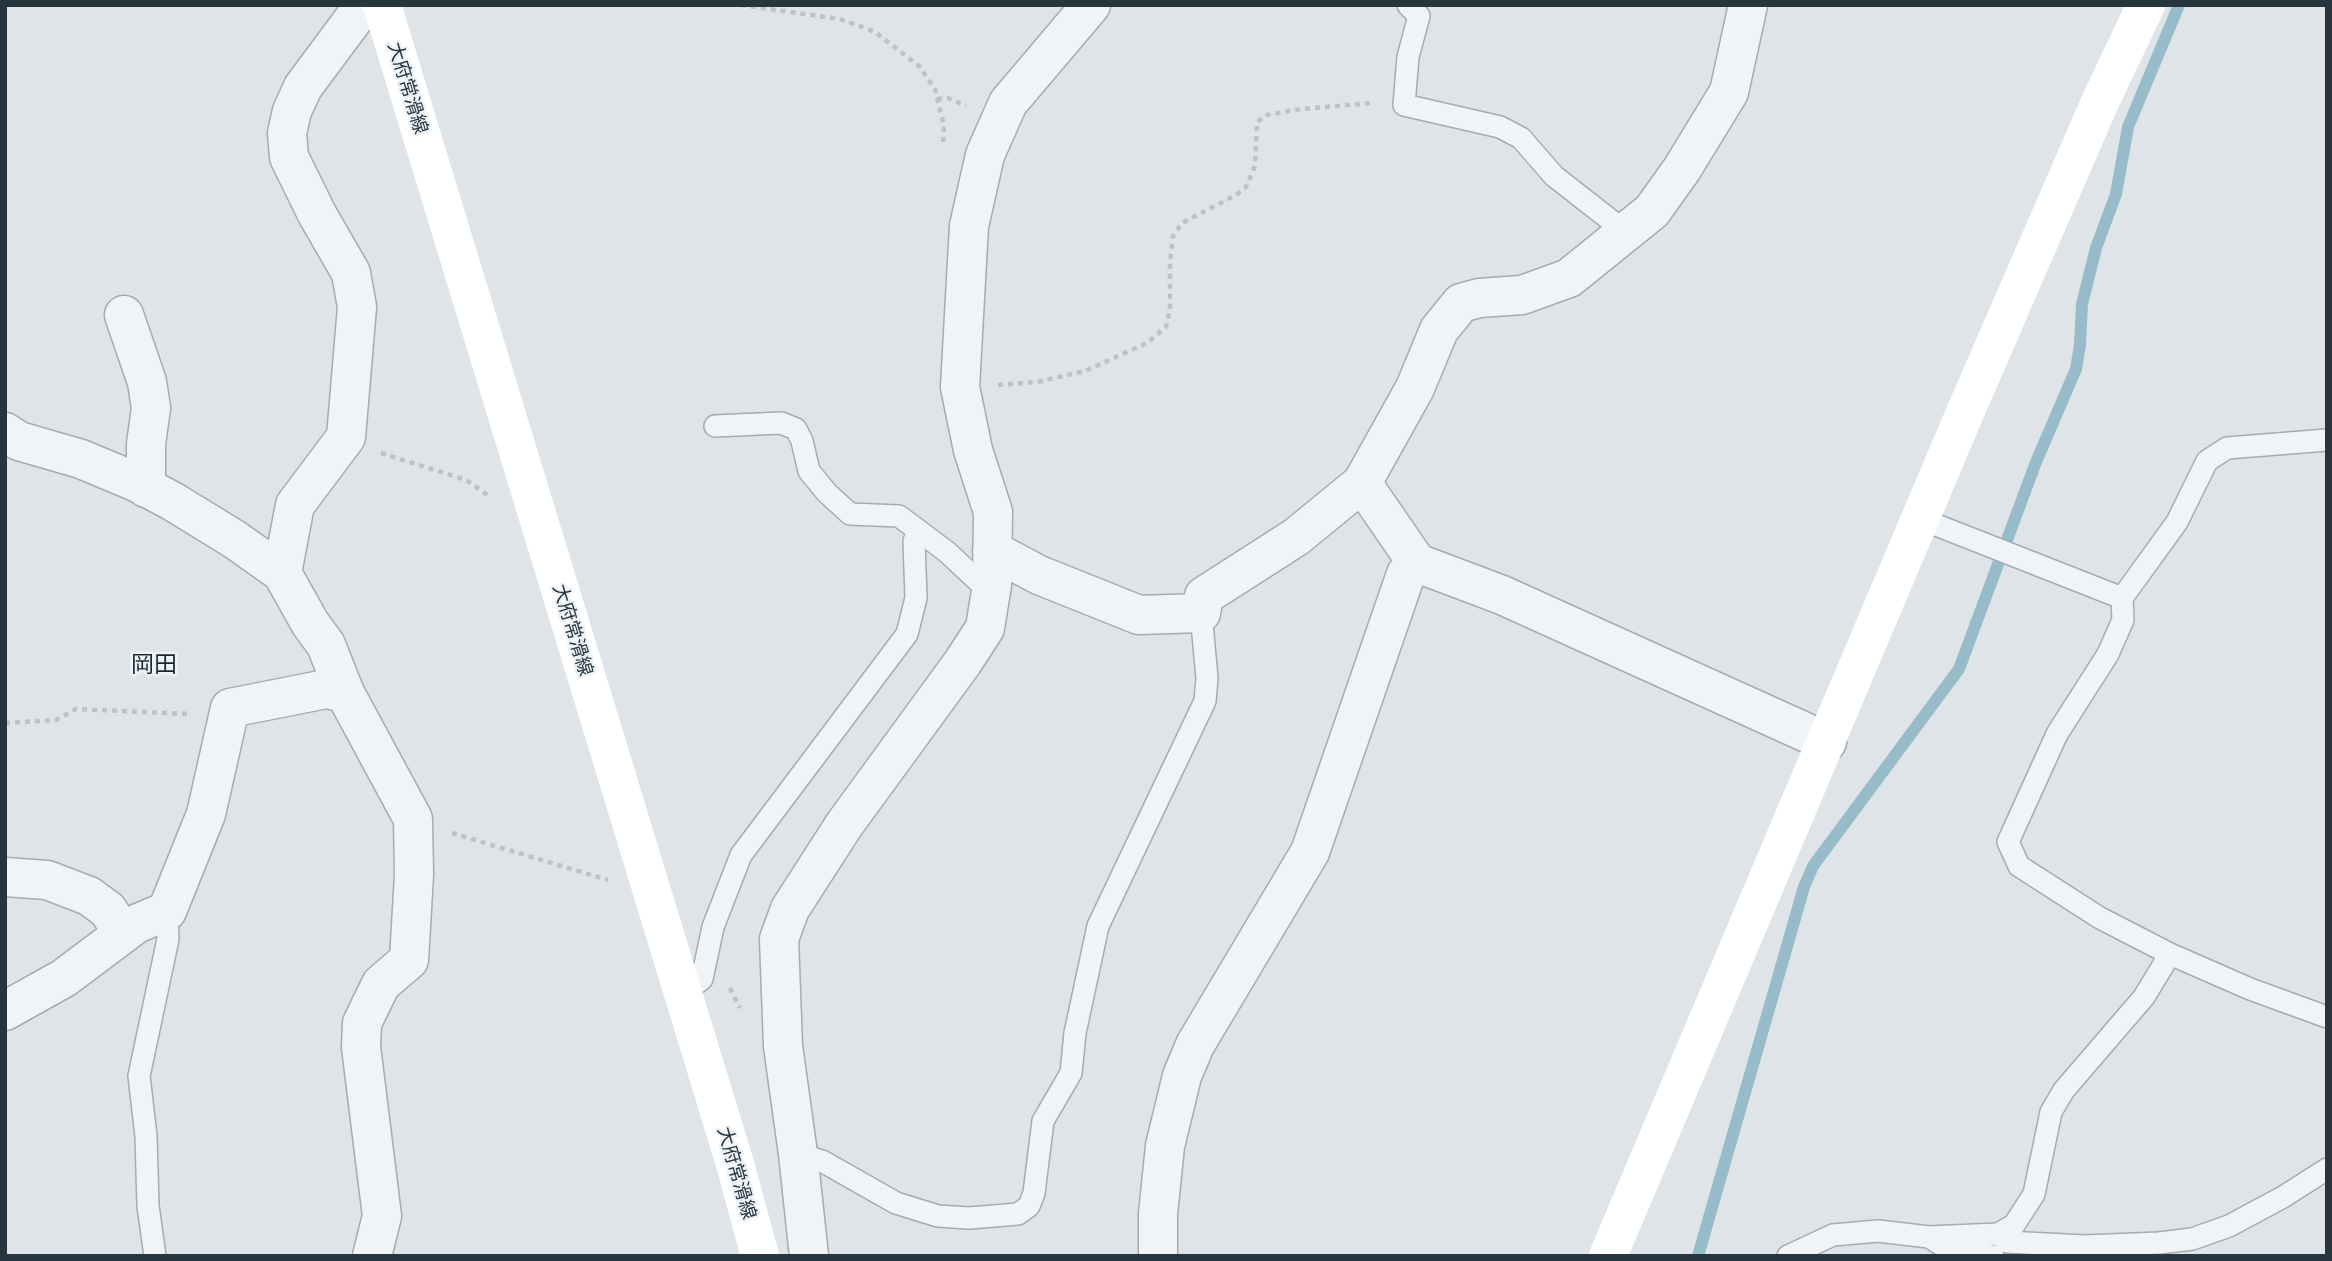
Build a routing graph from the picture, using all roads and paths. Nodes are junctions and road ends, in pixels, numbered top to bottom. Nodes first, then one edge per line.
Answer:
1 (364, 5) edge
2 (382, 5) edge
3 (741, 5) edge
4 (1091, 5) edge
5 (1408, 5) edge
6 (1748, 5) edge
7 (2146, 5) edge
8 (1405, 105) junction
9 (943, 153) dead end
10 (1627, 233) junction
11 (124, 315) dead end
12 (960, 387) junction
13 (715, 426) dead end
14 (5, 432) edge
15 (2327, 440) edge
16 (343, 441) junction
17 (1362, 483) junction
18 (146, 488) junction
19 (538, 515) junction
20 (1921, 519) junction
21 (919, 531) junction
22 (1417, 563) junction
23 (992, 568) junction
24 (282, 572) junction
25 (2122, 598) junction
26 (1201, 613) junction
27 (345, 694) junction
28 (229, 715) junction
29 (5, 723) edge
30 (1827, 742) junction
31 (414, 830) junction
32 (5, 877) edge
33 (652, 890) junction
34 (167, 911) junction
35 (123, 934) junction
36 (2170, 954) junction
37 (683, 993) junction
38 (5, 1011) edge
39 (2327, 1017) edge
40 (798, 1154) junction
41 (2327, 1169) edge
42 (1997, 1234) junction
43 (1929, 1237) junction
44 (155, 1256) edge
45 (372, 1256) edge
46 (760, 1256) edge
47 (808, 1256) edge
48 (1158, 1256) edge
49 (1608, 1256) edge
50 (1788, 1256) edge
51 (1993, 1256) edge

1 - 16 street
2 - 19 street, 大府常滑線
3 - 9 path
4 - 12 street
5 - 8 lane
6 - 10 street
7 - 20 street
8 - 10 lane
8 - 12 path
10 - 17 street
11 - 18 street
12 - 23 street
13 - 21 lane
14 - 18 street
15 - 25 lane
16 - 19 path
16 - 24 street
17 - 22 street
17 - 26 street
18 - 24 street
19 - 33 street, 大府常滑線
20 - 25 lane
20 - 30 street
21 - 23 lane
21 - 37 lane
22 - 30 street
22 - 48 street
23 - 26 street
23 - 40 street
24 - 27 street
25 - 36 lane
26 - 40 lane
27 - 28 street
27 - 31 street
28 - 29 path
28 - 34 street
30 - 49 street
31 - 33 path
31 - 45 street
32 - 35 street
33 - 37 street, 大府常滑線
34 - 35 street
34 - 44 lane
35 - 38 street
36 - 39 lane
36 - 42 lane
37 - 46 street, 大府常滑線
40 - 47 street
41 - 42 lane
42 - 43 lane
43 - 50 lane
43 - 51 lane

